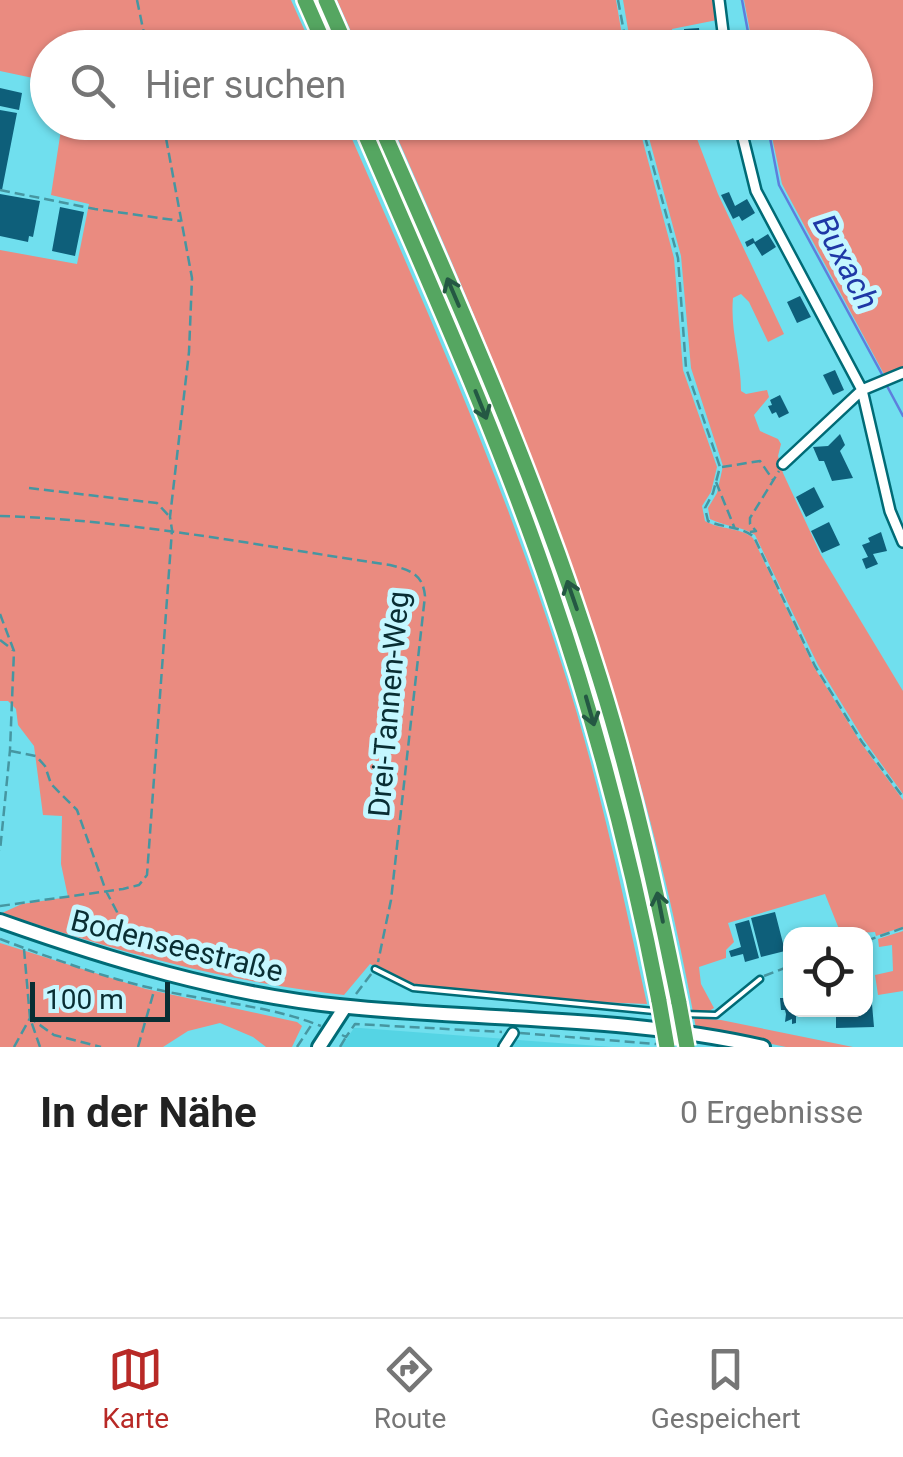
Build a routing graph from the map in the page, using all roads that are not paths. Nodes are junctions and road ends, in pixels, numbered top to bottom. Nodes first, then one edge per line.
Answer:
1 (305, 0) edge
2 (326, 0) edge
3 (718, 0) edge
4 (318, 30) edge
5 (338, 30) edge
6 (722, 30) edge
7 (368, 140) edge
8 (388, 140) edge
9 (744, 140) edge
10 (903, 373) edge
11 (862, 390) junction
12 (784, 464) road end
13 (903, 542) edge
14 (0, 921) edge
15 (375, 969) road end
16 (760, 979) road end
17 (345, 1007) junction
18 (661, 1007) junction
19 (679, 1008) junction
20 (513, 1032) dead end
21 (666, 1046) edge
22 (319, 1047) edge
23 (504, 1047) edge
24 (687, 1047) edge
25 (763, 1047) edge

1 - 4 highway
2 - 5 highway
3 - 6 street
7 -> 18 highway
19 -> 8 highway
9 - 11 street
10 - 11 street
11 - 12 street
11 - 13 street
14 - 17 main road, Bodenseestraße
15 - 18 lane
16 - 19 lane
17 - 22 main road
17 - 25 main road, Bodenseestraße
18 - 21 highway, bridge
19 - 24 highway, bridge
20 - 23 street

